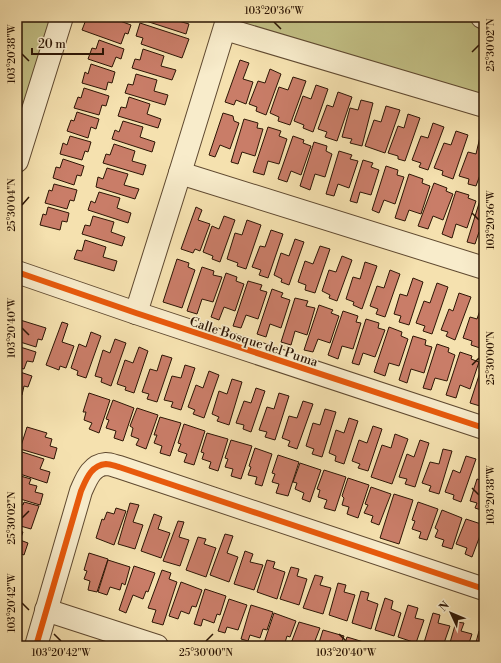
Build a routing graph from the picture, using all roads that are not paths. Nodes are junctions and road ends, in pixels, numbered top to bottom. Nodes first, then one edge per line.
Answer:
1 (62, 17) edge
2 (226, 23) edge
3 (484, 106) edge
4 (24, 115) edge
5 (17, 161) edge
6 (180, 173) junction
7 (484, 268) edge
8 (17, 272) edge
9 (136, 313) junction
10 (484, 428) edge
11 (484, 589) edge
12 (46, 610) junction
13 (36, 646) edge
14 (157, 646) edge

1 - 4 street
2 - 3 street
2 - 6 street
4 - 5 street
6 - 7 street
6 - 9 street
8 - 9 street, Calle Bosque del Puma
9 - 10 street, Calle Bosque del Puma
11 - 12 street
12 - 13 street
12 - 14 street

